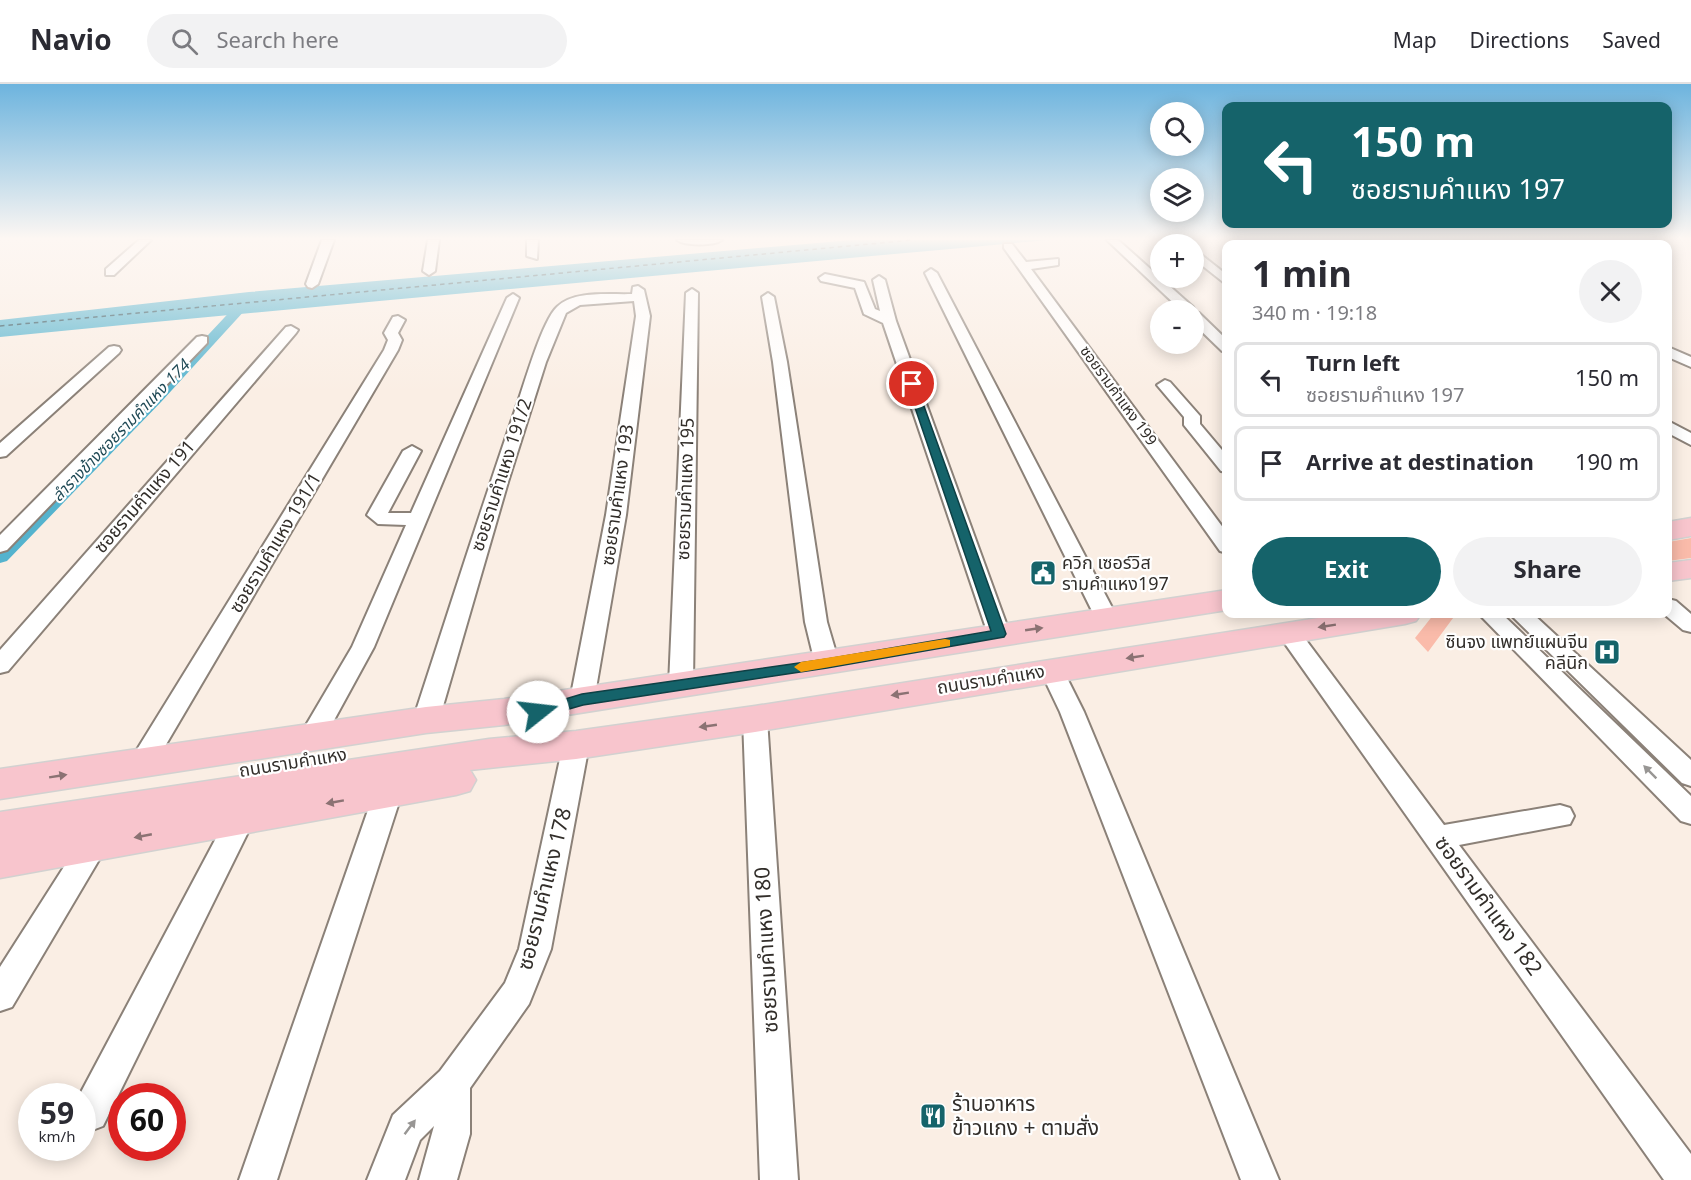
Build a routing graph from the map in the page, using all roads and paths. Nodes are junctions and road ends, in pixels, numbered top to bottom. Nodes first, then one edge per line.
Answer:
1 (862, 291) edge
2 (882, 291) edge
3 (940, 291) edge
4 (1041, 291) edge
5 (692, 293) dead end
6 (638, 294) joint
7 (513, 297) dead end
8 (768, 297) dead end
9 (398, 320) dead end
10 (889, 321) junction
11 (1204, 326) edge
12 (291, 330) dead end
13 (202, 340) dead end
14 (1222, 343) edge
15 (114, 350) dead end
16 (1672, 353) edge
17 (1691, 363) edge
18 (1165, 385) dead end
19 (1672, 428) edge
20 (1691, 440) edge
21 (412, 451) dead end
22 (0, 452) edge
23 (1222, 460) edge
24 (417, 519) junction
25 (1691, 527) edge
26 (1672, 530) edge
27 (1222, 540) edge
28 (0, 546) edge
29 (1222, 601) edge
30 (1672, 609) edge
31 (1381, 618) edge
32 (1494, 618) edge
33 (1525, 618) edge
34 (1107, 619) junction
35 (1691, 625) edge
36 (1289, 633) junction
37 (999, 634) junction
38 (827, 663) junction
39 (0, 665) edge
40 (1052, 670) junction
41 (681, 685) junction
42 (582, 700) junction
43 (1617, 704) junction
44 (1585, 707) junction
45 (755, 719) junction
46 (426, 720) junction
47 (312, 737) junction
48 (576, 745) junction
49 (142, 763) junction
50 (1691, 776) edge
51 (0, 784) edge
52 (388, 793) junction
53 (0, 809) edge
54 (1691, 813) edge
55 (1560, 816) dead end
56 (241, 818) junction
57 (0, 829) edge
58 (1439, 837) junction
59 (93, 845) junction
60 (0, 860) edge
61 (0, 996) edge
62 (452, 1083) junction
63 (96, 1101) edge
64 (258, 1180) edge
65 (386, 1180) edge
66 (438, 1180) edge
67 (780, 1180) edge
68 (1260, 1180) edge
69 (1687, 1180) edge

1 - 10 street
2 - 10 street
3 - 34 street
4 - 27 street, ซอยรามคำแหง 199
5 - 41 street, ซอยรามคำแหง 195
6 - 42 street, ซอยรามคำแหง 193
6 - 46 street, ซอยรามคำแหง 191/2
7 - 24 street
8 - 38 street
9 - 49 street, ซอยรามคำแหง 191/1
10 - 37 street
11 - 14 street
12 - 39 street, ซอยรามคำแหง 191
13 - 28 street
15 - 22 street
16 - 17 street
18 - 23 street
19 - 20 street
21 - 24 street
24 - 47 street
25 - 26 main road
29 - 34 main road, ถนนรามคำแหง
30 - 35 street
31 -> 36 main road, ถนนรามคำแหง
32 - 44 street
33 - 43 street
37 -> 34 main road, ถนนรามคำแหง
36 -> 40 main road, ถนนรามคำแหง
36 - 58 street, ซอยรามคำแหง 182
37 - 38 main road, ถนนรามคำแหง
38 - 41 main road, ถนนรามคำแหง
40 -> 45 main road, ถนนรามคำแหง
40 - 68 street
41 - 42 main road, ถนนรามคำแหง
42 - 46 main road, ถนนรามคำแหง
42 - 53 main road, ถนนรามคำแหง
43 - 44 street
43 - 50 street
54 -> 44 street
45 -> 48 main road, ถนนรามคำแหง
45 - 67 street, ซอยรามคำแหง 180
46 - 47 main road, ถนนรามคำแหง
47 - 49 main road, ถนนรามคำแหง
48 - 52 main road, ถนนรามคำแหง
48 - 57 main road, ถนนรามคำแหง
48 - 62 street, ซอยรามคำแหง 178
51 -> 49 main road, ถนนรามคำแหง
52 -> 56 main road, ถนนรามคำแหง
52 - 64 street
55 - 58 street
56 -> 59 main road, ถนนรามคำแหง
56 - 63 street
58 - 69 street, ซอยรามคำแหง 182
59 - 60 main road, ถนนรามคำแหง
59 - 61 street
65 -> 62 street, ซอยรามคำแหง 178
62 - 66 street

